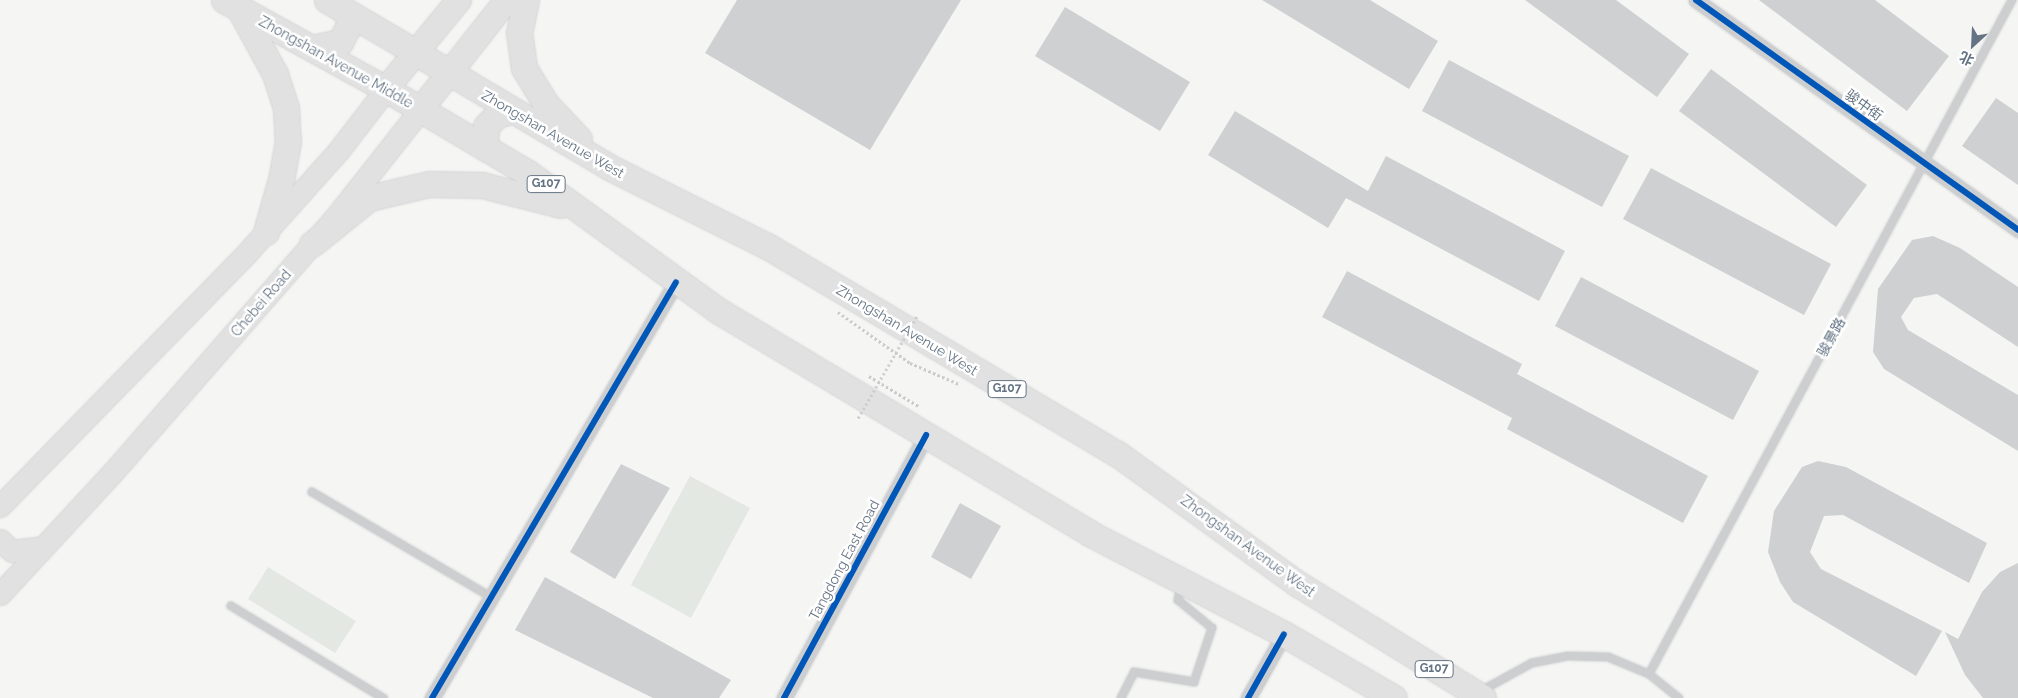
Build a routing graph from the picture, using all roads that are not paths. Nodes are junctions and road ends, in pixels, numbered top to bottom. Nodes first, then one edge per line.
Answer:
1 (326, 0) edge
2 (459, 0) edge
3 (507, 0) edge
4 (526, 0) edge
5 (1696, 0) edge
6 (2012, 0) edge
7 (231, 4) edge
8 (348, 14) junction
9 (312, 48) junction
10 (414, 55) junction
11 (448, 74) junction
12 (386, 89) junction
13 (421, 109) junction
14 (511, 110) junction
15 (485, 148) junction
16 (1926, 164) junction
17 (611, 168) junction
18 (603, 226) junction
19 (2018, 230) edge
20 (266, 232) junction
21 (312, 244) junction
22 (676, 282) junction
23 (926, 435) junction
24 (312, 492) dead end
25 (0, 506) edge
26 (0, 540) edge
27 (43, 547) junction
28 (1182, 583) junction
29 (0, 594) edge
30 (491, 597) junction
31 (231, 606) dead end
32 (1284, 634) junction
33 (1648, 674) junction
34 (1479, 696) edge
35 (382, 698) edge
36 (432, 698) edge
37 (784, 698) edge
38 (1121, 698) edge
39 (1248, 698) edge
40 (1394, 698) edge
41 (1679, 698) edge

1 - 8 highway
2 - 10 main road
3 - 11 main road, Chebei Road
4 - 17 highway
5 - 16 street, 骏中街
6 - 16 lane, 骏景路
7 - 9 highway, Zhongshan Avenue Middle / G107
7 - 20 highway
8 - 9 highway
8 - 10 highway, G107
9 - 12 highway, Zhongshan Avenue Middle / G107
10 - 11 highway, Zhongshan Avenue West / G107
10 - 12 main road
11 - 13 main road, Chebei Road
11 - 14 highway, Zhongshan Avenue West / G107
12 - 13 highway, Zhongshan Avenue Middle / G107
12 - 20 main road
13 - 15 highway, G107
13 - 21 main road, Chebei Road
14 - 15 highway
14 - 17 highway, Zhongshan Avenue West / G107
15 - 18 highway, G107
16 - 19 street, 骏中街
16 - 33 lane, 骏景路
17 - 34 highway, Zhongshan Avenue West / G107
18 - 21 highway
18 - 22 highway, G107
20 - 25 main road
21 - 27 main road, Chebei Road
22 - 23 highway, G107
22 - 30 street
23 - 28 highway, G107
23 - 37 street, Tangdong East Road
24 - 30 lane
26 - 27 main road
27 - 29 main road, Chebei Road
28 - 32 highway, G107
28 - 38 lane
30 - 36 street
31 - 35 lane
32 - 39 street
32 - 40 highway, G107
33 - 34 lane
33 - 41 lane

